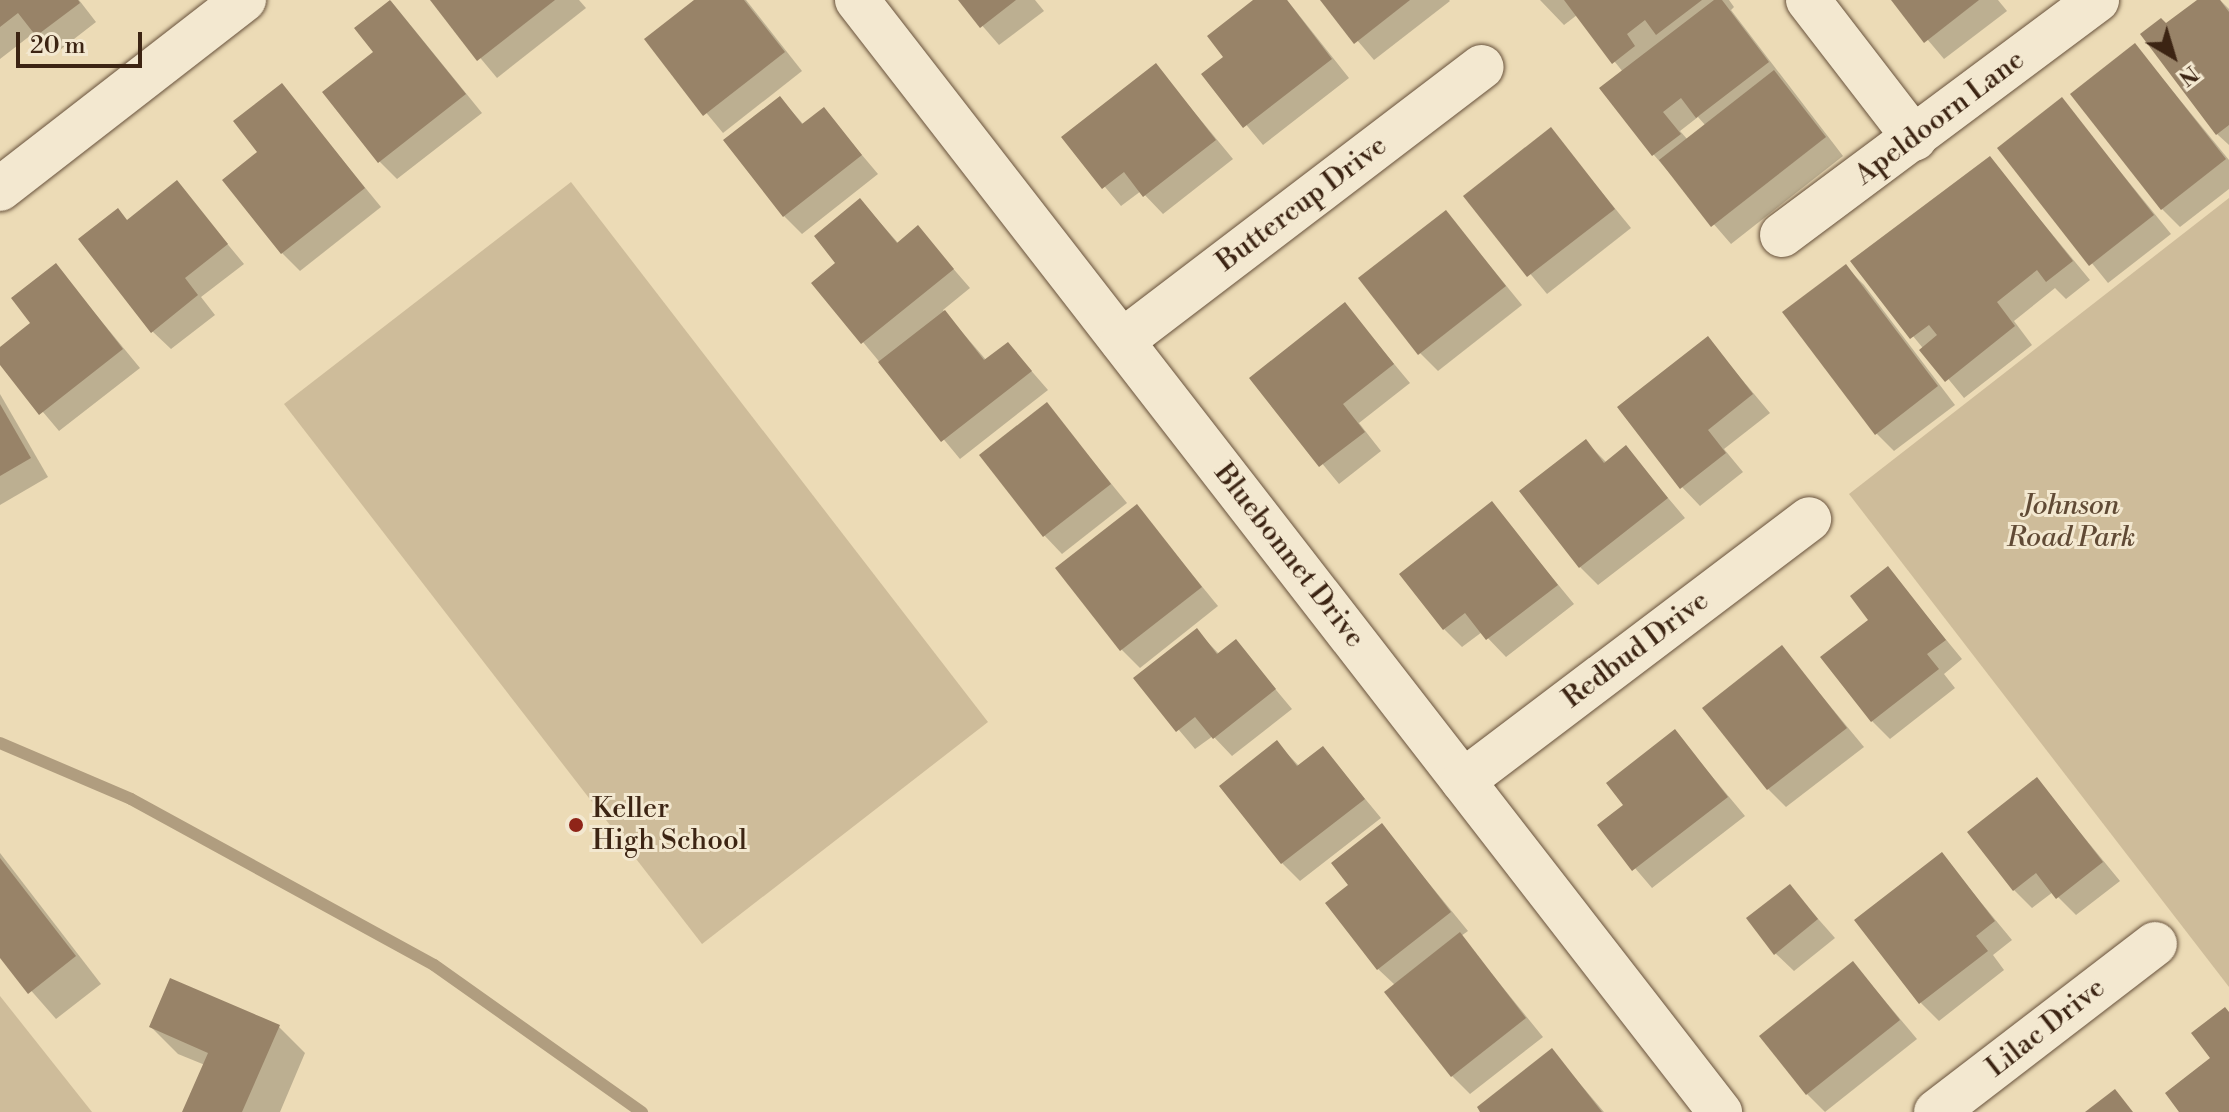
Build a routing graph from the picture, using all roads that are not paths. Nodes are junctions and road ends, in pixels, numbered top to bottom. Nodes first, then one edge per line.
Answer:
1 (244, 0) edge
2 (857, 0) edge
3 (1808, 0) edge
4 (2097, 0) edge
5 (1482, 67) dead end
6 (1915, 139) junction
7 (0, 189) edge
8 (1782, 235) dead end
9 (1122, 341) junction
10 (1809, 519) dead end
11 (1463, 781) junction
12 (2155, 944) dead end
13 (1720, 1112) edge
14 (1936, 1112) edge

1 - 7 street
2 - 9 street, Bluebonnet Drive
3 - 6 street
4 - 6 street, Apeldoorn Lane
5 - 9 street, Buttercup Drive
6 - 8 street, Apeldoorn Lane
9 - 11 street, Bluebonnet Drive
10 - 11 street, Redbud Drive
11 - 13 street, Bluebonnet Drive
12 - 14 street, Lilac Drive

